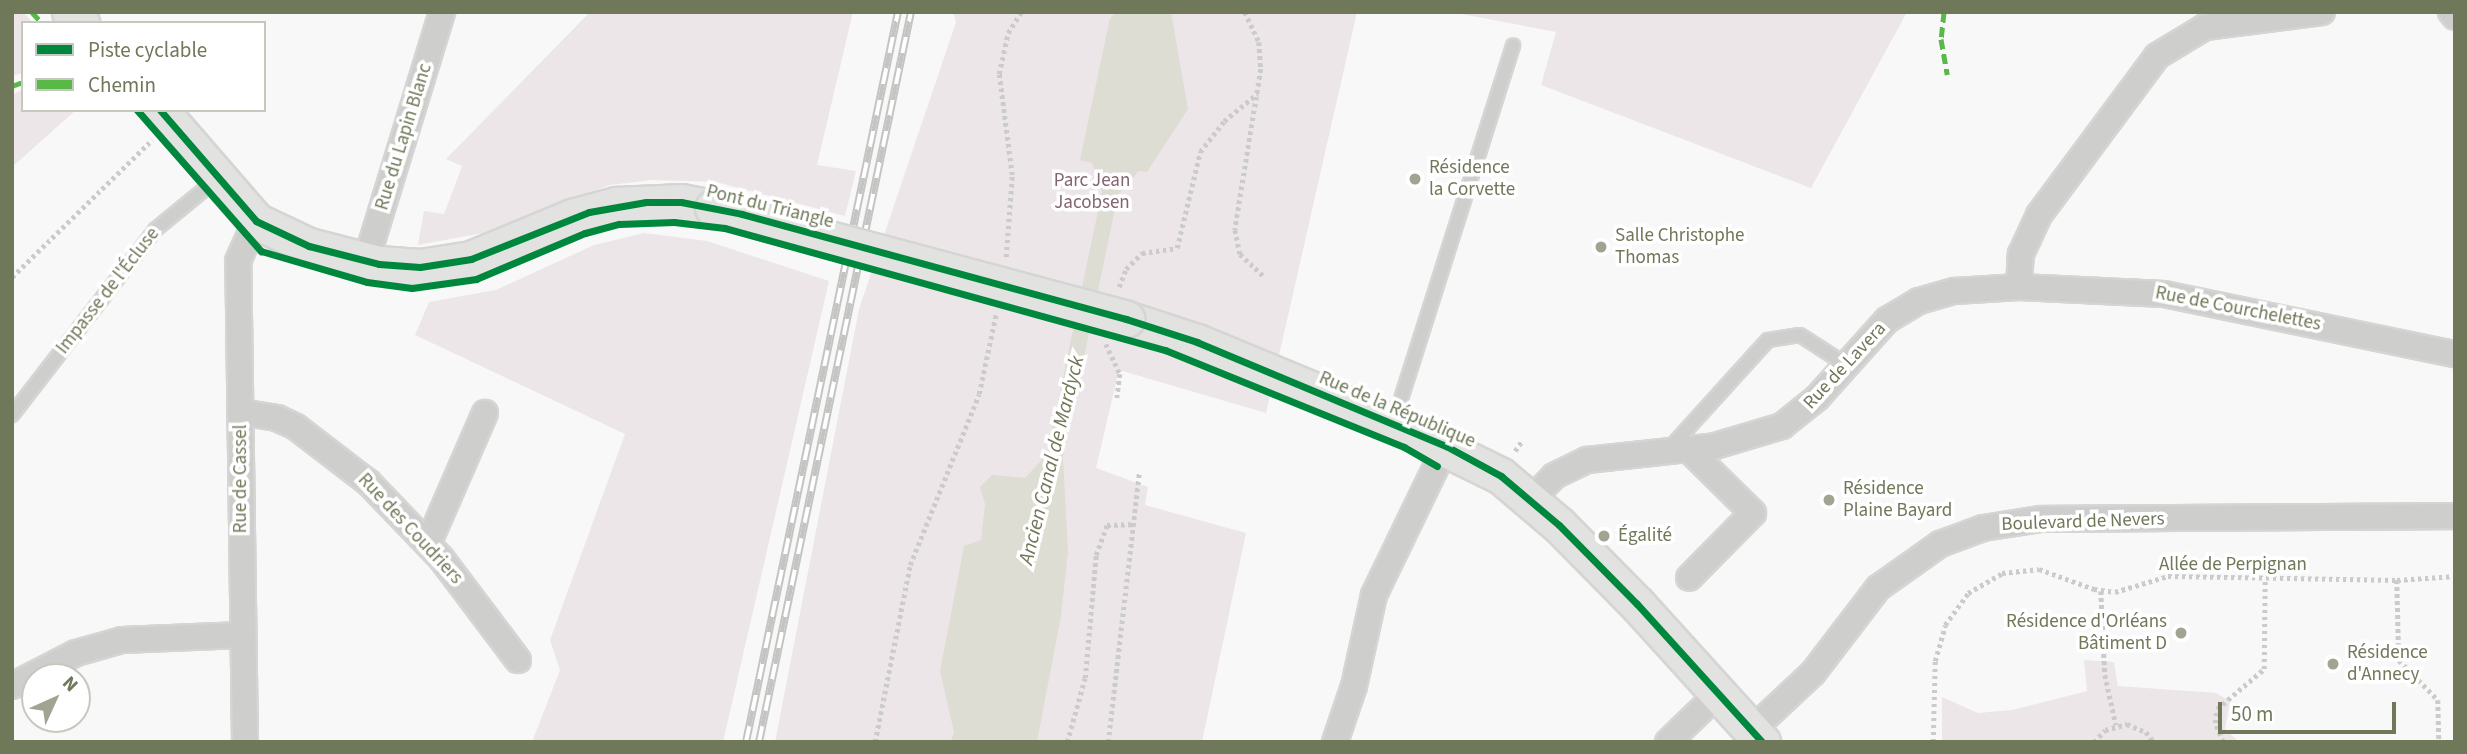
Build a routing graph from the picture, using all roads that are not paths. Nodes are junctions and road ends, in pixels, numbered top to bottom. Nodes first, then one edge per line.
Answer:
1 (442, 12) edge
2 (2322, 12) edge
3 (2451, 12) edge
4 (2455, 17) edge
5 (1514, 45) dead end
6 (166, 117) edge
7 (217, 179) junction
8 (256, 220) junction
9 (366, 261) junction
10 (2019, 287) junction
11 (1117, 316) joint
12 (2455, 354) edge
13 (1845, 364) junction
14 (240, 412) junction
15 (485, 413) dead end
16 (12, 415) edge
17 (1393, 423) junction
18 (1446, 446) junction
19 (1677, 450) junction
20 (1531, 500) junction
21 (2455, 516) edge
22 (428, 544) junction
23 (1689, 578) dead end
24 (242, 635) junction
25 (518, 660) dead end
26 (12, 686) edge
27 (1719, 693) junction
28 (1757, 736) edge
29 (245, 742) edge
30 (1335, 742) edge
31 (1668, 742) edge

1 - 9 street, Rue du Lapin Blanc
2 - 10 street
3 - 4 street
5 - 17 lane
6 - 7 street, Pont du Triangle
7 - 8 street, Pont du Triangle
7 - 16 lane, Impasse de l'Écluse
8 - 9 street, Pont du Triangle
8 - 14 street, Rue de Cassel
9 - 11 street, Pont du Triangle, bridge
10 - 12 street, Rue de Courchelettes
10 - 13 street, Rue de Lavera
11 - 17 street, Rue de la République
13 - 19 street, Rue de Lavera
13 - 19 lane
14 - 22 street, Rue des Coudriers
14 - 24 street, Rue de Cassel
15 - 22 street
17 - 18 street, Rue de la République
18 - 20 street, Rue de la République
18 - 30 street
19 - 20 street, Rue de Lavera
19 - 23 street
20 - 27 street, Rue de la République
21 - 28 street, Boulevard de Nevers
22 - 25 street, Rue des Coudriers
24 - 26 street
24 - 29 street, Rue de Cassel
27 - 28 street, Rue de la République
27 - 31 street

